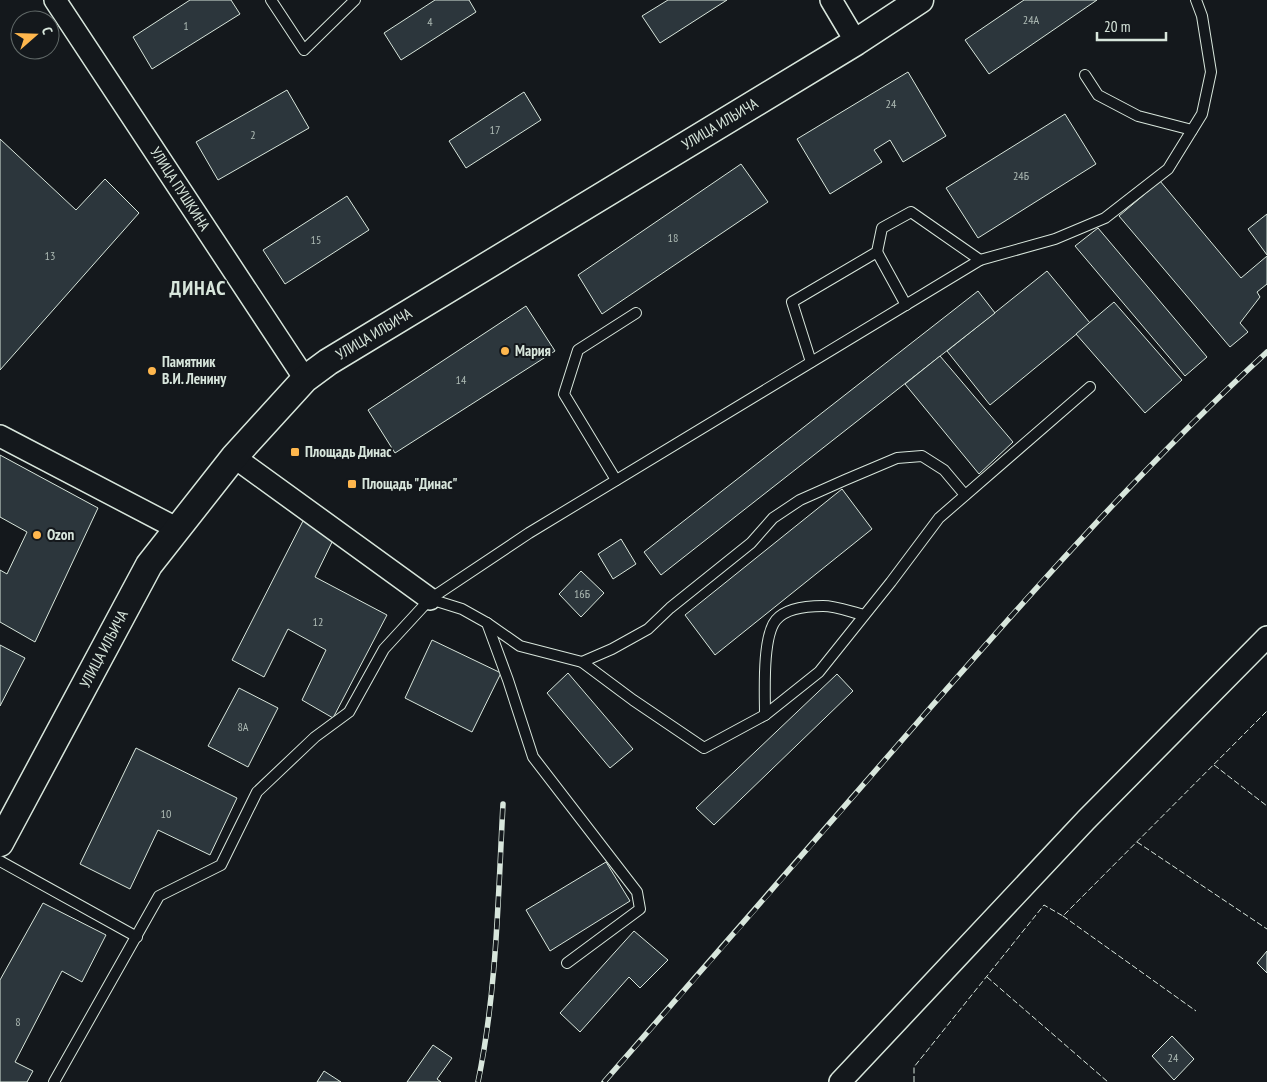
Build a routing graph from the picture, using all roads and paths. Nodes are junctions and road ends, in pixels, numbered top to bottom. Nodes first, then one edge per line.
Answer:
1 (54, 0) edge
2 (271, 0) edge
3 (354, 0) edge
4 (831, 0) edge
5 (920, 0) edge
6 (1196, 0) edge
7 (856, 42) junction
8 (1085, 75) dead end
9 (1192, 130) junction
10 (876, 252) junction
11 (980, 260) junction
12 (906, 305) junction
13 (636, 313) dead end
14 (811, 362) junction
15 (305, 379) junction
16 (1090, 387) dead end
17 (0, 436) edge
18 (234, 457) junction
19 (616, 480) junction
20 (965, 496) junction
21 (178, 528) junction
22 (430, 599) junction
23 (864, 615) junction
24 (486, 623) junction
25 (1267, 637) edge
26 (582, 662) junction
27 (765, 715) junction
28 (0, 843) edge
29 (0, 861) edge
30 (137, 937) junction
31 (566, 963) dead end
32 (54, 1082) edge
33 (840, 1082) edge

1 - 15 street, УЛИЦА ПУШКИНА
2 - 3 lane
4 - 7 street
5 - 7 street, УЛИЦА ИЛЬИЧА
6 - 9 lane
7 - 15 street, УЛИЦА ИЛЬИЧА
8 - 9 lane
9 - 11 lane
10 - 11 lane
10 - 12 lane
10 - 14 lane
11 - 12 lane
12 - 14 lane
13 - 19 lane
14 - 19 lane
15 - 18 street, УЛИЦА ИЛЬИЧА
16 - 20 lane
17 - 21 street
18 - 21 street, УЛИЦА ИЛЬИЧА
18 - 22 street
19 - 22 lane
20 - 23 lane
20 - 26 lane
21 - 28 street, УЛИЦА ИЛЬИЧА
22 - 24 lane
22 - 30 lane
23 - 27 lane
23 - 27 lane
24 - 26 lane
24 - 31 lane
25 - 33 street
26 - 27 lane
29 - 30 lane
30 - 32 lane

